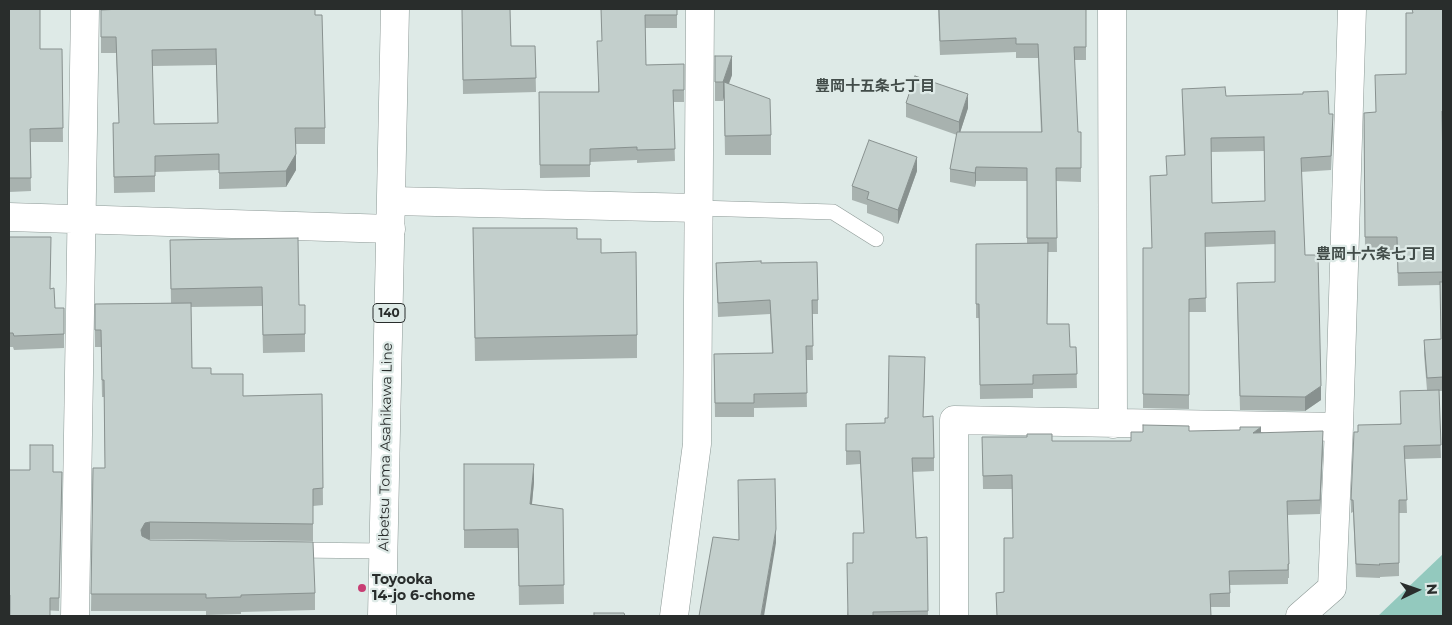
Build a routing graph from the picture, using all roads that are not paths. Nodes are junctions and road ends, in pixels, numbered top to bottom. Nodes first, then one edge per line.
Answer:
1 (85, 9) edge
2 (395, 9) edge
3 (700, 9) edge
4 (1112, 9) edge
5 (1352, 9) edge
6 (392, 201) junction
7 (698, 208) junction
8 (9, 217) edge
9 (80, 219) junction
10 (391, 229) junction
11 (876, 239) dead end
12 (1113, 424) junction
13 (1340, 427) junction
14 (279, 550) edge
15 (384, 551) junction
16 (74, 616) edge
17 (382, 616) edge
18 (674, 616) edge
19 (954, 616) edge
20 (1300, 616) edge

1 - 9 street
2 - 6 street, Aibetsu Toma Asahikawa Line / 140
3 - 7 street
4 - 12 street
5 - 13 street
6 - 7 street
6 - 10 street, Aibetsu Toma Asahikawa Line / 140
7 - 11 lane
7 - 18 street
8 - 9 street
9 - 10 street
9 - 16 street
10 - 15 street, Aibetsu Toma Asahikawa Line / 140
12 - 13 street
12 - 19 street
13 - 20 street
14 - 15 lane
15 - 17 street, Aibetsu Toma Asahikawa Line / 140

